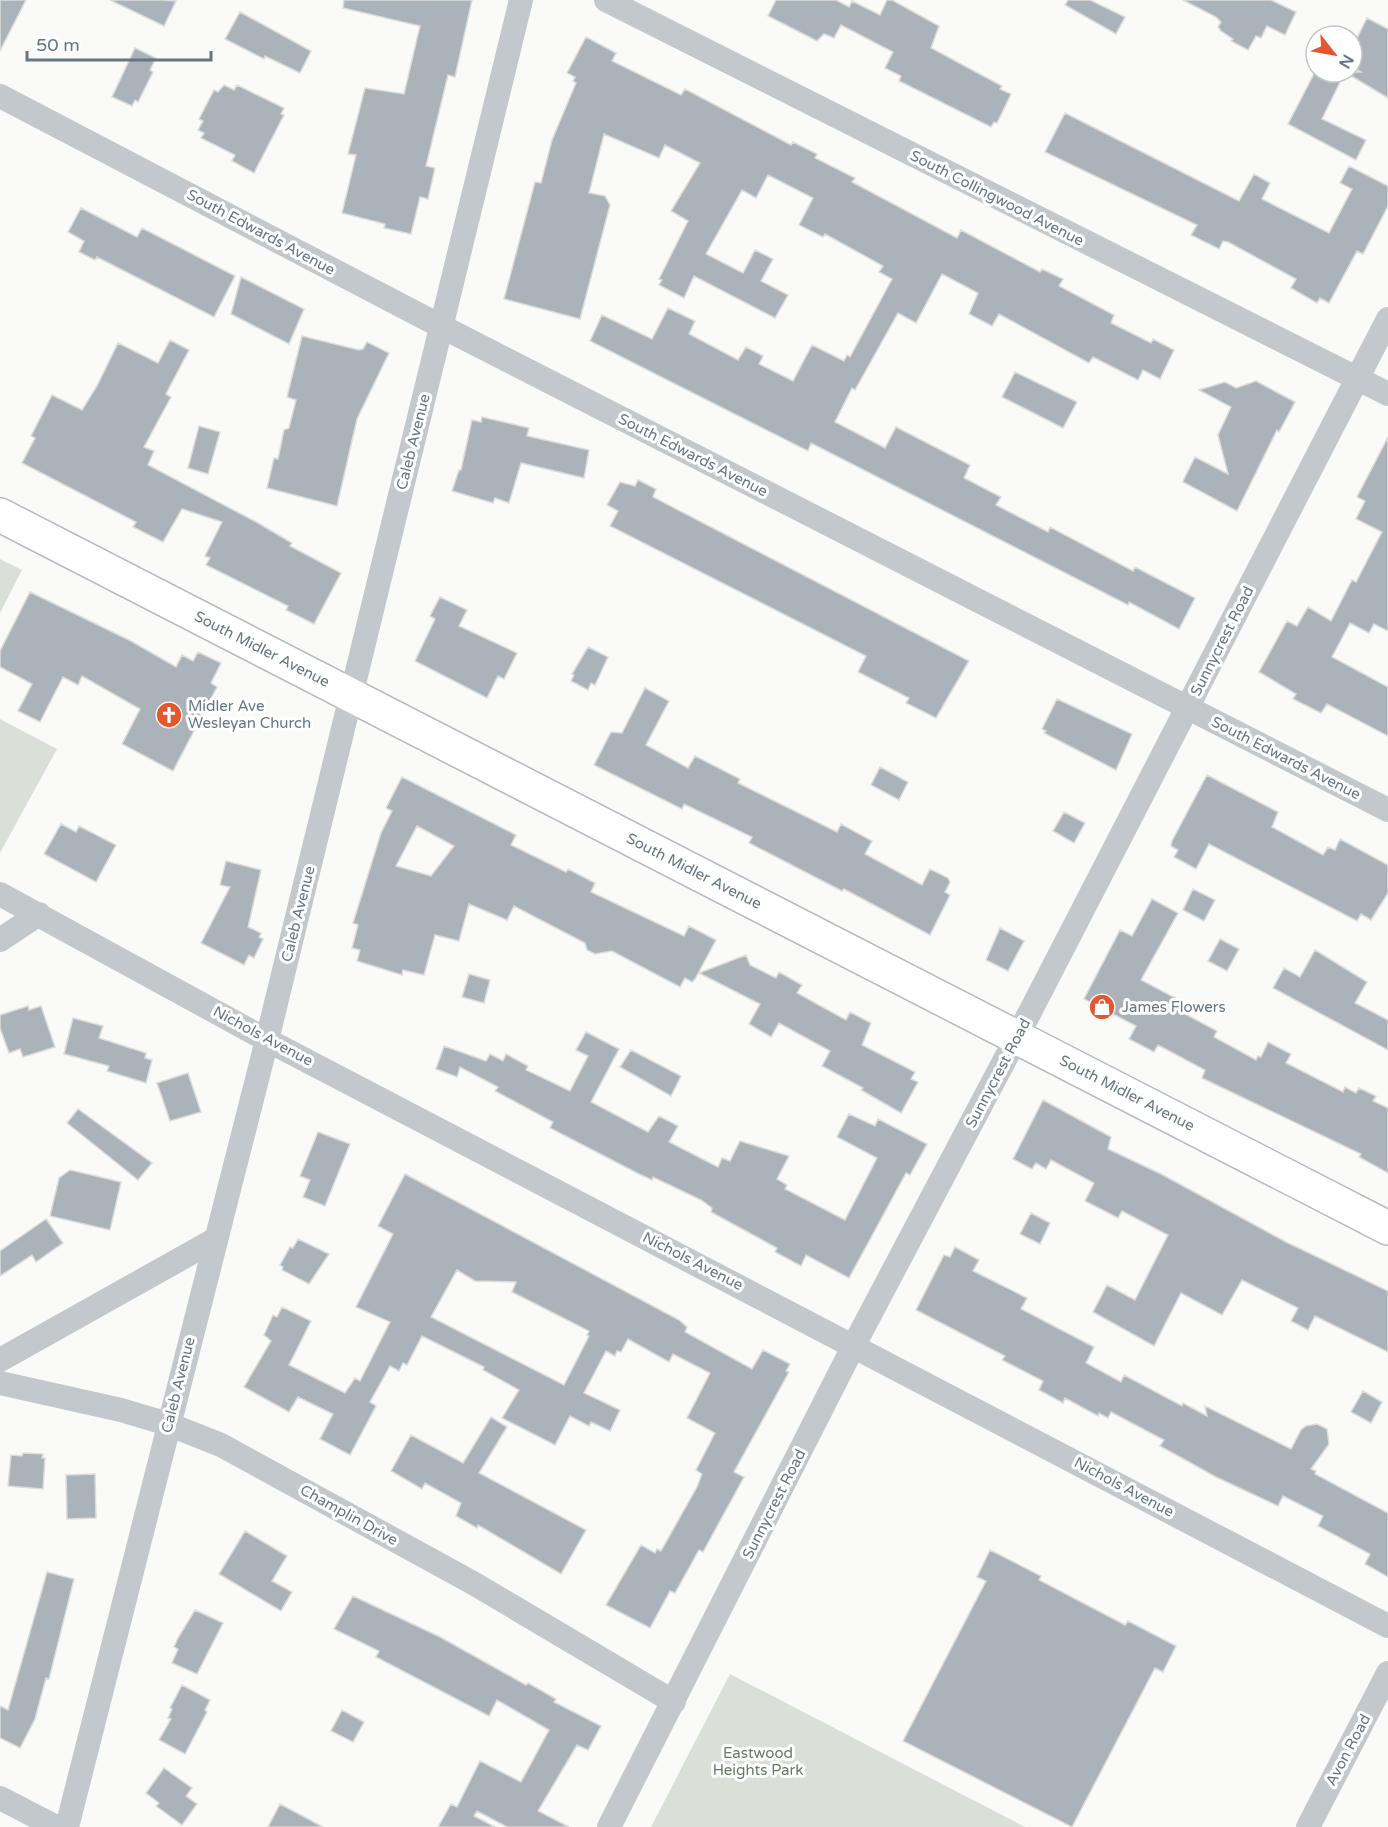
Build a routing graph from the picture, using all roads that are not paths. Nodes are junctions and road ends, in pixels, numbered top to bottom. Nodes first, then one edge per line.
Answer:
1 (521, 0) edge
2 (606, 0) edge
3 (0, 96) edge
4 (1388, 319) edge
5 (441, 326) junction
6 (1357, 378) junction
7 (1388, 394) edge
8 (0, 515) edge
9 (352, 695) junction
10 (1188, 707) junction
11 (1388, 810) edge
12 (0, 894) edge
13 (39, 914) junction
14 (0, 940) edge
15 (1017, 1036) junction
16 (267, 1040) junction
17 (1388, 1228) edge
18 (216, 1239) junction
19 (854, 1345) junction
20 (0, 1360) edge
21 (0, 1383) edge
22 (168, 1424) junction
23 (1388, 1626) edge
24 (1388, 1673) edge
25 (674, 1702) junction
26 (0, 1798) edge
27 (56, 1827) edge
28 (67, 1827) edge
29 (609, 1827) edge
30 (1308, 1827) edge

1 - 5 street, Caleb Avenue
2 - 6 street, South Collingwood Avenue
3 - 5 street, South Edwards Avenue
4 - 6 street, Sunnycrest Road
5 - 9 street, Caleb Avenue
5 - 10 street, South Edwards Avenue
6 - 7 street, South Collingwood Avenue
6 - 10 street, Sunnycrest Road
8 - 9 main road, South Midler Avenue
9 - 15 main road, South Midler Avenue
9 - 16 street, Caleb Avenue
10 - 11 street, South Edwards Avenue
10 - 15 street, Sunnycrest Road
12 - 13 street, Nichols Avenue
13 - 14 street
13 - 16 street, Nichols Avenue
15 - 17 main road, South Midler Avenue
15 - 19 street, Sunnycrest Road
16 - 18 street, Caleb Avenue
16 - 19 street, Nichols Avenue
18 - 20 street
18 - 22 street, Caleb Avenue
19 - 23 street, Nichols Avenue
19 - 25 street, Sunnycrest Road
21 - 22 street, Champlin Drive
22 - 25 street, Champlin Drive
22 - 28 street, Caleb Avenue
24 - 30 street, Avon Road
25 - 29 street, Sunnycrest Road
26 - 27 street

